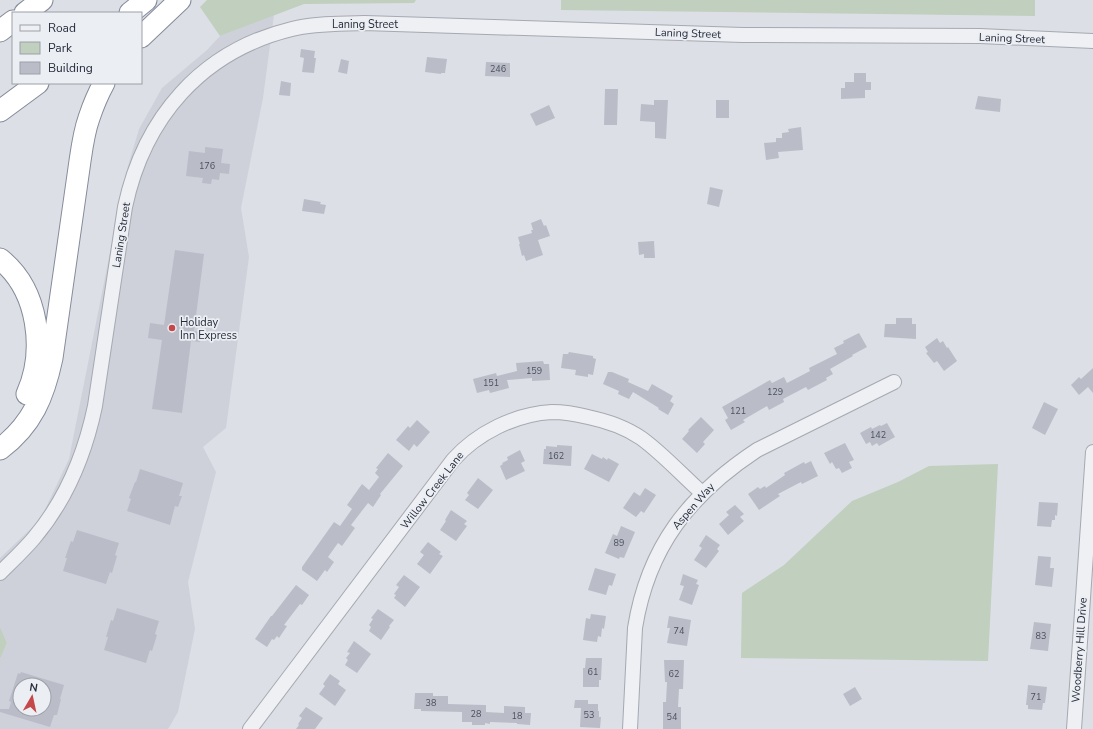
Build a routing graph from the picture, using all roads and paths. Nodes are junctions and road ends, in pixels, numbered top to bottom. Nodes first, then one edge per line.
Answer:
1 (42, 0) edge
2 (146, 0) edge
3 (180, 0) edge
4 (26, 12) edge
5 (131, 12) edge
6 (12, 22) edge
7 (0, 31) edge
8 (142, 36) edge
9 (1093, 41) edge
10 (37, 84) edge
11 (104, 84) edge
12 (0, 111) edge
13 (0, 259) edge
14 (894, 382) dead end
15 (0, 431) edge
16 (0, 450) edge
17 (1093, 452) edge
18 (702, 493) junction
19 (0, 573) edge
20 (250, 729) edge
21 (630, 729) edge
22 (1074, 729) edge

1 - 4 highway
2 - 5 highway
3 - 8 highway
6 - 7 highway
9 - 19 street, Laning Street
10 - 12 highway
11 - 16 highway
13 - 15 highway
14 - 18 street, Aspen Way
17 - 22 street, Woodberry Hill Drive
18 - 20 street, Willow Creek Lane
18 - 21 street, Aspen Way

